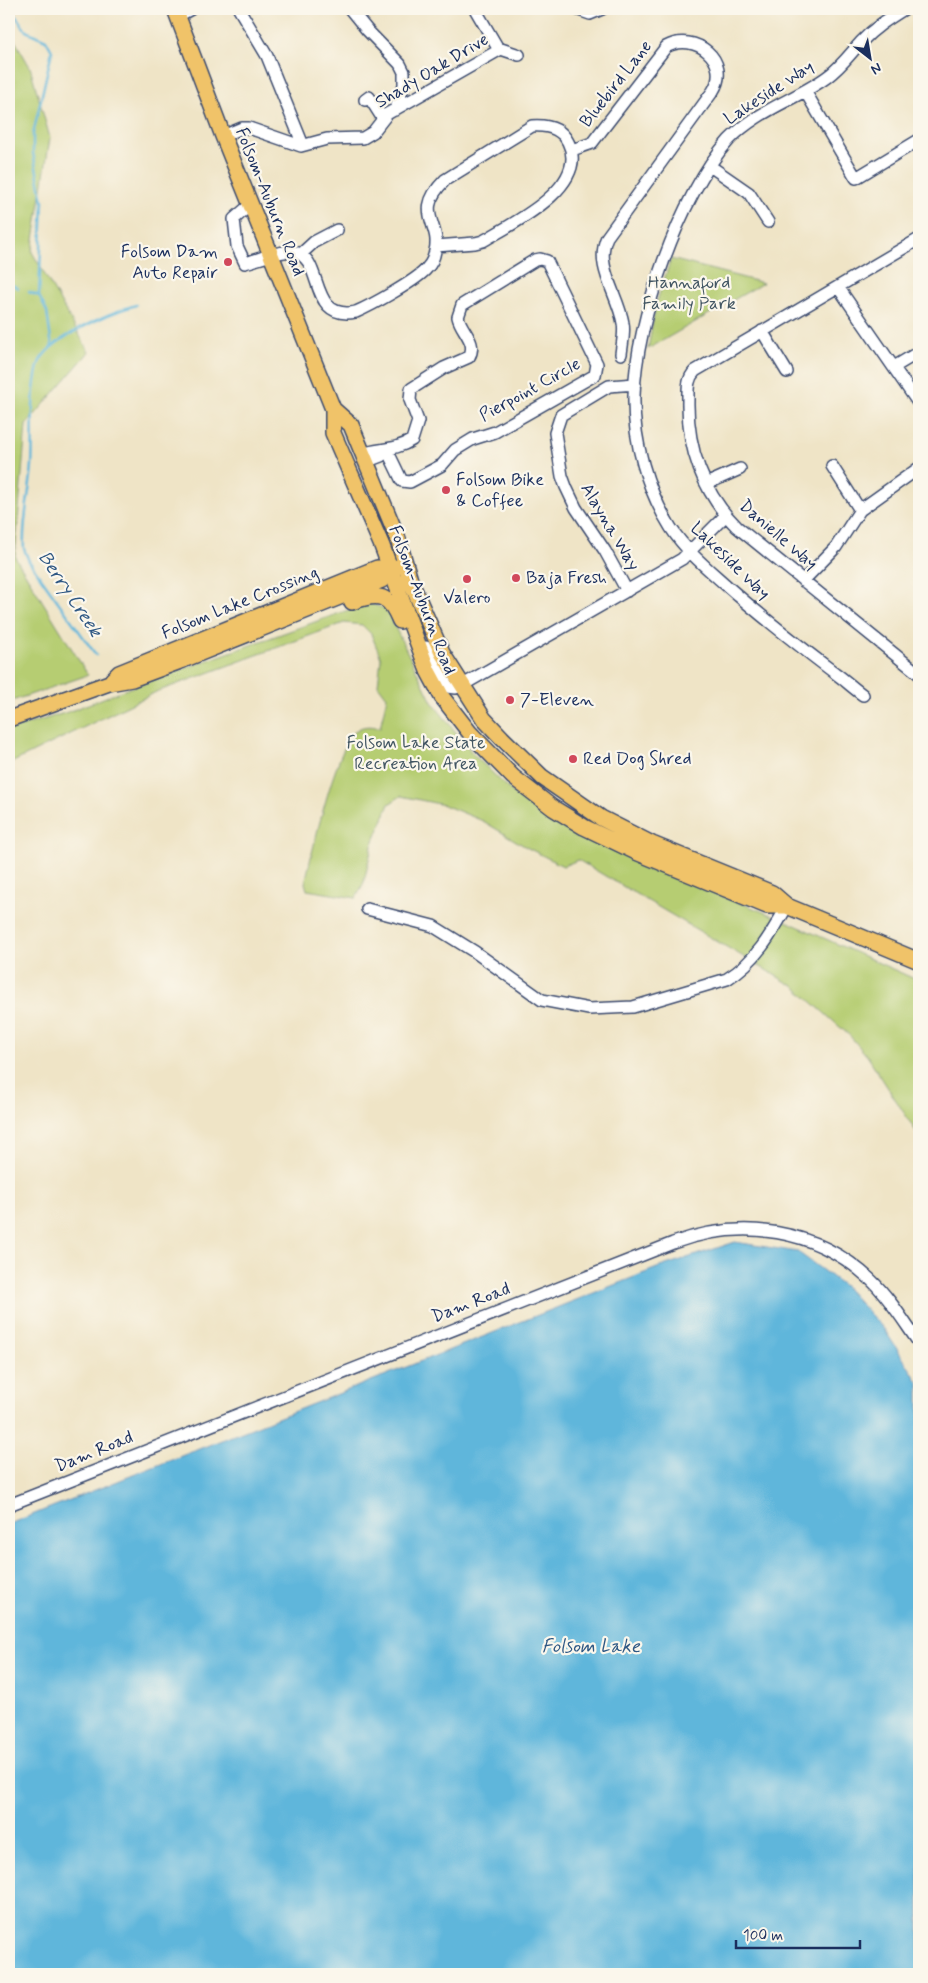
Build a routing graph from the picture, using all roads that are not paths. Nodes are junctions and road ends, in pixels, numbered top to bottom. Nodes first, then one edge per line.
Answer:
1 (239, 9) edge
2 (350, 9) edge
3 (475, 9) edge
4 (576, 9) edge
5 (602, 9) edge
6 (904, 9) edge
7 (181, 11) edge
8 (499, 50) junction
9 (519, 55) dead end
10 (805, 91) junction
11 (365, 100) dead end
12 (394, 110) junction
13 (383, 119) junction
14 (223, 136) junction
15 (919, 140) edge
16 (303, 145) junction
17 (572, 150) junction
18 (710, 166) junction
19 (250, 204) junction
20 (768, 222) dead end
21 (337, 230) dead end
22 (919, 240) edge
23 (436, 246) junction
24 (301, 254) junction
25 (271, 256) junction
26 (838, 288) junction
27 (762, 331) junction
28 (919, 352) edge
29 (621, 354) dead end
30 (894, 368) junction
31 (787, 372) dead end
32 (635, 384) junction
33 (919, 404) edge
34 (333, 409) junction
35 (387, 450) junction
36 (363, 458) junction
37 (832, 466) dead end
38 (919, 468) edge
39 (740, 469) dead end
40 (706, 484) junction
41 (860, 510) junction
42 (725, 516) junction
43 (690, 551) junction
44 (404, 564) junction
45 (390, 570) junction
46 (803, 581) junction
47 (627, 591) junction
48 (279, 623) junction
49 (412, 629) junction
50 (420, 653) junction
51 (919, 674) edge
52 (109, 683) junction
53 (462, 686) junction
54 (863, 695) dead end
55 (9, 719) edge
56 (787, 906) junction
57 (367, 909) dead end
58 (919, 961) edge
59 (919, 1343) edge
60 (9, 1505) edge

1 - 16 street
2 - 12 street
3 - 8 street
4 - 5 street
6 - 10 street, Lakeside Way
7 - 14 main road, Folsom-Auburn Road
8 - 9 street, Shady Oak Drive
8 - 12 street, Shady Oak Drive
10 - 15 street
10 - 18 street, Lakeside Way
11 - 13 street
12 - 13 street, Shady Oak Drive
13 - 16 street, Shady Oak Drive
14 - 16 street
14 - 19 main road, Folsom-Auburn Road
17 - 23 street
17 - 23 street, Bluebird Lane
17 - 29 street, Bluebird Lane
18 - 20 street
18 - 32 street, Lakeside Way
19 - 25 main road, Folsom-Auburn Road
19 - 25 street
21 - 24 street
22 - 26 street, Danielle Way
23 - 24 street
24 - 25 street
25 - 34 main road, Folsom-Auburn Road
26 - 27 street, Danielle Way
26 - 30 street
27 - 31 street
27 - 40 street, Danielle Way
28 - 30 street
30 - 33 street
32 - 43 street, Lakeside Way
32 - 47 street, Alayna Way
34 - 36 main road, Folsom-Auburn Road
34 - 45 main road, Folsom-Auburn Road
35 - 35 street, Pierpoint Circle
35 - 36 street, Pierpoint Circle
36 - 44 main road, Folsom-Auburn Road
37 - 41 street
38 - 41 street
39 - 40 street
40 - 42 street, Danielle Way
41 - 46 street
42 - 43 street
42 - 46 street, Danielle Way
43 - 47 street
43 - 54 street, Lakeside Way
44 - 45 main road, Folsom Lake Crossing
44 - 53 main road, Folsom-Auburn Road
45 - 48 main road, Folsom Lake Crossing
45 - 49 main road, Folsom-Auburn Road
45 - 52 main road, Folsom Lake Crossing
46 - 51 street, Danielle Way
47 - 53 street
48 - 50 main road
48 - 52 main road, Folsom Lake Crossing
49 - 50 main road, Folsom-Auburn Road
49 - 53 street
50 - 56 main road, Folsom-Auburn Road
52 - 55 main road, Folsom Lake Crossing
53 - 56 main road, Folsom-Auburn Road
56 - 57 street
56 - 58 main road, Folsom-Auburn Road
59 - 60 street, Dam Road

